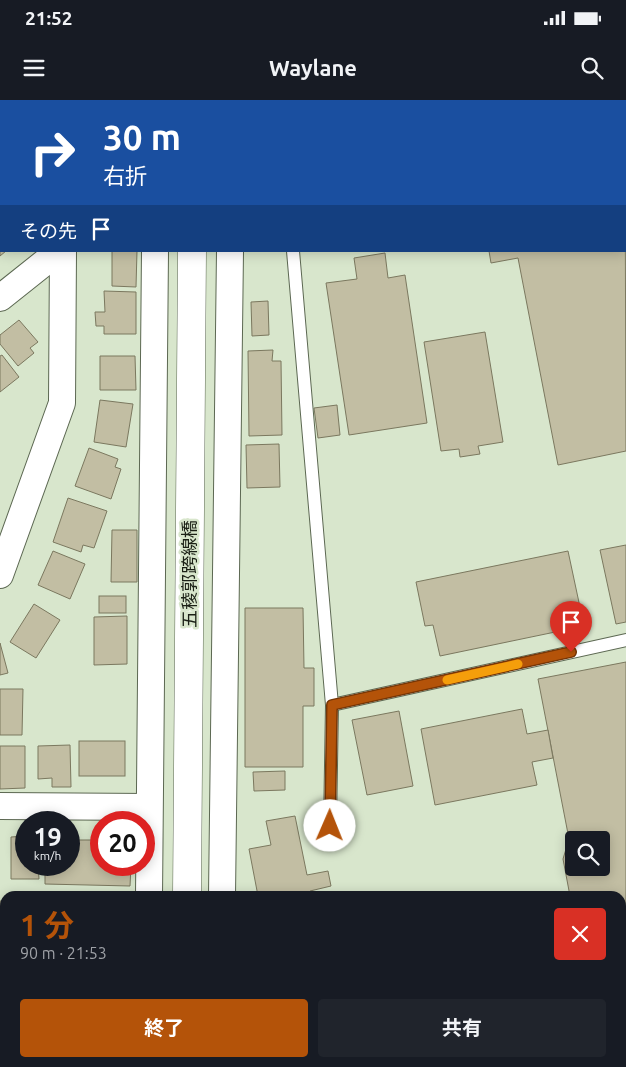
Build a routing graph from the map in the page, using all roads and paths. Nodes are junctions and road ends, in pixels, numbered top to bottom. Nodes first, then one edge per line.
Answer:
1 (58, 252) edge
2 (63, 252) edge
3 (155, 252) edge
4 (192, 252) edge
5 (230, 252) edge
6 (293, 252) edge
7 (0, 298) edge
8 (0, 575) edge
9 (626, 640) edge
10 (332, 705) junction
11 (0, 806) edge
12 (149, 806) junction
13 (330, 826) dead end
14 (148, 891) edge
15 (187, 891) edge
16 (222, 891) edge

1 - 7 street
2 - 8 street
3 - 12 street
4 - 15 main road, 五稜郭跨線橋
5 - 16 street
6 - 10 lane
9 - 10 lane
10 - 13 lane
11 - 12 street
12 - 14 street

